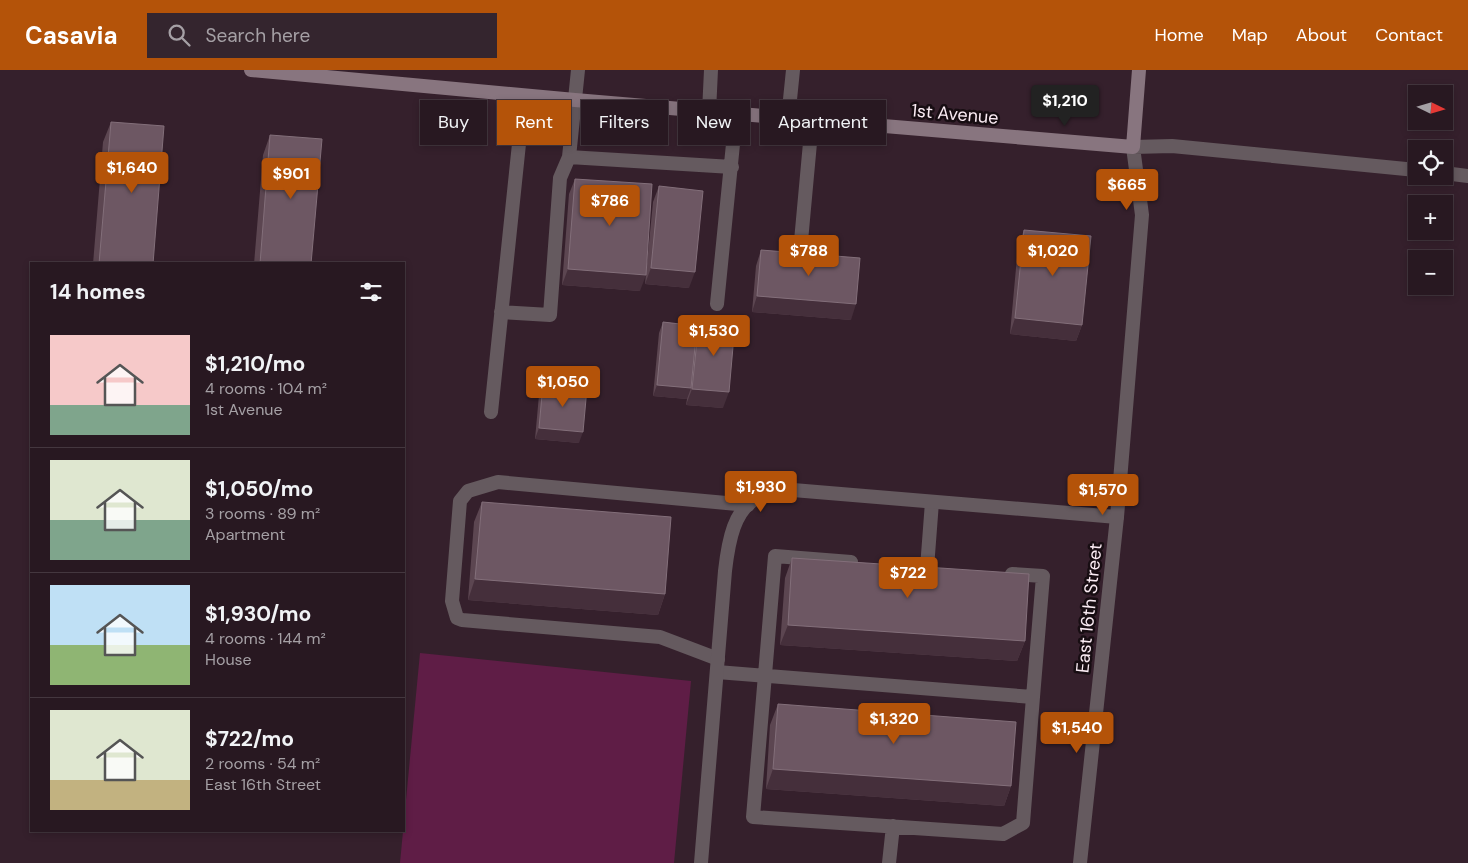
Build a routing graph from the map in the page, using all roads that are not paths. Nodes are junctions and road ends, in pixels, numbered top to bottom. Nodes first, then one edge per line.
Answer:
1 (251, 70) edge
2 (578, 70) edge
3 (711, 70) edge
4 (793, 70) edge
5 (1139, 70) edge
6 (347, 74) edge
7 (524, 96) junction
8 (575, 100) junction
9 (710, 100) edge
10 (790, 100) edge
11 (678, 109) edge
12 (886, 127) edge
13 (734, 145) edge
14 (810, 145) edge
15 (1133, 147) junction
16 (569, 157) junction
17 (732, 167) junction
18 (1408, 169) edge
19 (1453, 174) edge
20 (1468, 176) edge
21 (799, 263) edge
22 (717, 304) dead end
23 (501, 312) junction
24 (491, 412) dead end
25 (932, 502) junction
26 (748, 505) junction
27 (1117, 517) junction
28 (861, 563) edge
29 (908, 566) edge
30 (995, 573) edge
31 (718, 666) junction
32 (765, 675) junction
33 (1033, 697) junction
34 (893, 826) junction
35 (701, 863) edge
36 (889, 863) edge
37 (1080, 863) edge

1 - 6 main road, 1st Avenue
2 - 8 street
3 - 9 street
4 - 10 street
5 - 15 main road
6 - 7 main road, 1st Avenue
7 - 8 main road, 1st Avenue
7 - 23 street
8 - 11 main road, 1st Avenue
8 - 16 street
12 - 15 main road, 1st Avenue
13 - 17 street
14 - 21 street
15 - 18 street, 1st Avenue
15 - 27 street, East 16th Street
16 - 17 street
16 - 23 street
17 - 22 street
19 - 20 street
23 - 24 street
25 - 26 street
25 - 27 street
25 - 29 street
26 - 31 street
26 - 31 street
27 - 37 street, East 16th Street
28 - 32 street
30 - 33 street
31 - 32 street
31 - 35 street
32 - 33 street
32 - 34 street
33 - 34 street
34 - 36 street

